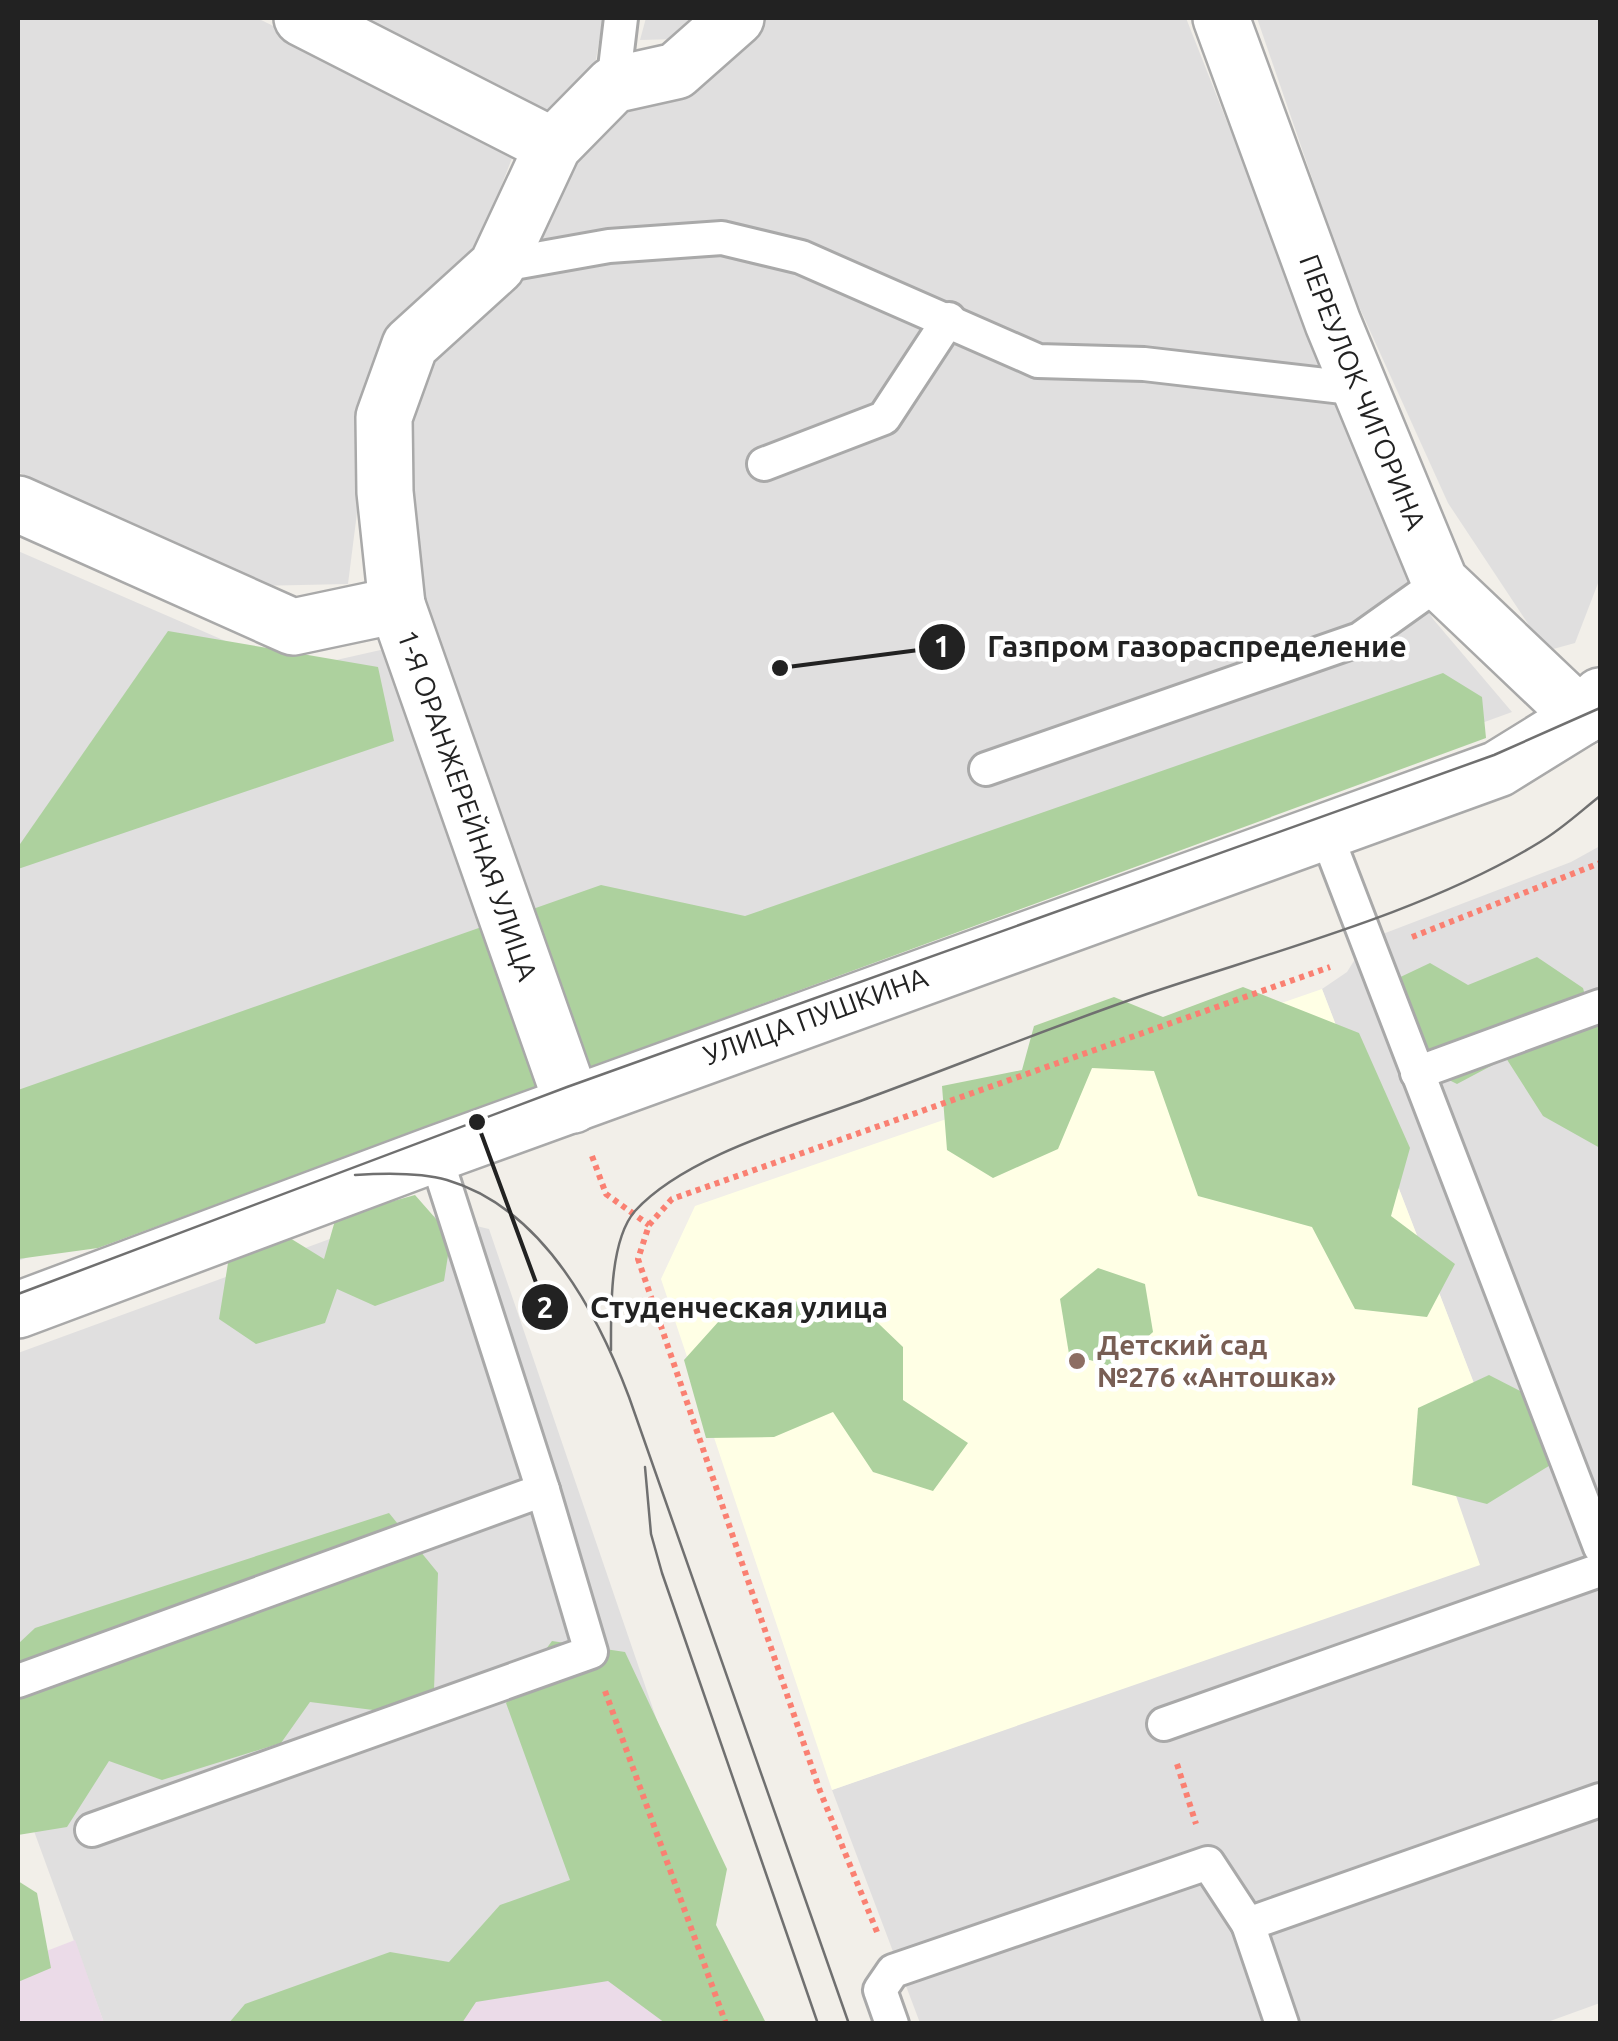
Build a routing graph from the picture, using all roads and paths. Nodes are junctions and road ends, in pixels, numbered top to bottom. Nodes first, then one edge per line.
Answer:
1 (302, 18) edge
2 (621, 18) edge
3 (736, 18) edge
4 (1221, 18) edge
5 (613, 85) junction
6 (553, 146) junction
7 (496, 266) junction
8 (949, 320) junction
9 (1360, 388) junction
10 (764, 464) dead end
11 (18, 504) edge
12 (1440, 582) junction
13 (397, 605) junction
14 (1591, 706) edge
15 (986, 769) dead end
16 (1325, 831) junction
17 (1600, 863) edge
18 (1370, 953) junction
19 (1600, 1006) edge
20 (1417, 1073) junction
21 (573, 1106) junction
22 (435, 1154) junction
23 (649, 1225) junction
24 (18, 1310) edge
25 (543, 1490) junction
26 (1600, 1547) edge
27 (1600, 1570) edge
28 (591, 1652) junction
29 (18, 1681) edge
30 (1164, 1724) joint
31 (1600, 1800) edge
32 (92, 1830) dead end
33 (1208, 1863) junction
34 (1248, 1924) junction
35 (893, 1970) junction
36 (726, 2024) edge
37 (892, 2024) edge
38 (1282, 2024) edge

1 - 6 street
2 - 5 lane
3 - 5 street
4 - 9 street, ПЕРЕУЛОК ЧИГОРИНА
5 - 6 street
6 - 7 street
7 - 8 lane
7 - 13 street
8 - 9 lane
8 - 10 lane
9 - 12 street, ПЕРЕУЛОК ЧИГОРИНА
11 - 13 street, 1-Я ОРАНЖЕРЕЙНАЯ УЛИЦА
12 - 14 street, ПЕРЕУЛОК ЧИГОРИНА
12 - 15 lane
13 - 21 street, 1-Я ОРАНЖЕРЕЙНАЯ УЛИЦА
14 - 16 street, УЛИЦА ПУШКИНА
16 - 18 lane
16 - 21 street, УЛИЦА ПУШКИНА
17 - 18 path
18 - 20 lane
18 - 23 path
19 - 20 lane
20 - 26 lane
21 - 22 street, УЛИЦА ПУШКИНА
21 - 23 path
22 - 24 street, УЛИЦА ПУШКИНА
22 - 25 lane
23 - 35 path
25 - 28 lane
25 - 29 lane
27 - 30 lane
28 - 32 lane
28 - 36 path
30 - 33 path
31 - 34 lane
33 - 34 lane
33 - 35 lane
34 - 38 lane
35 - 37 lane

